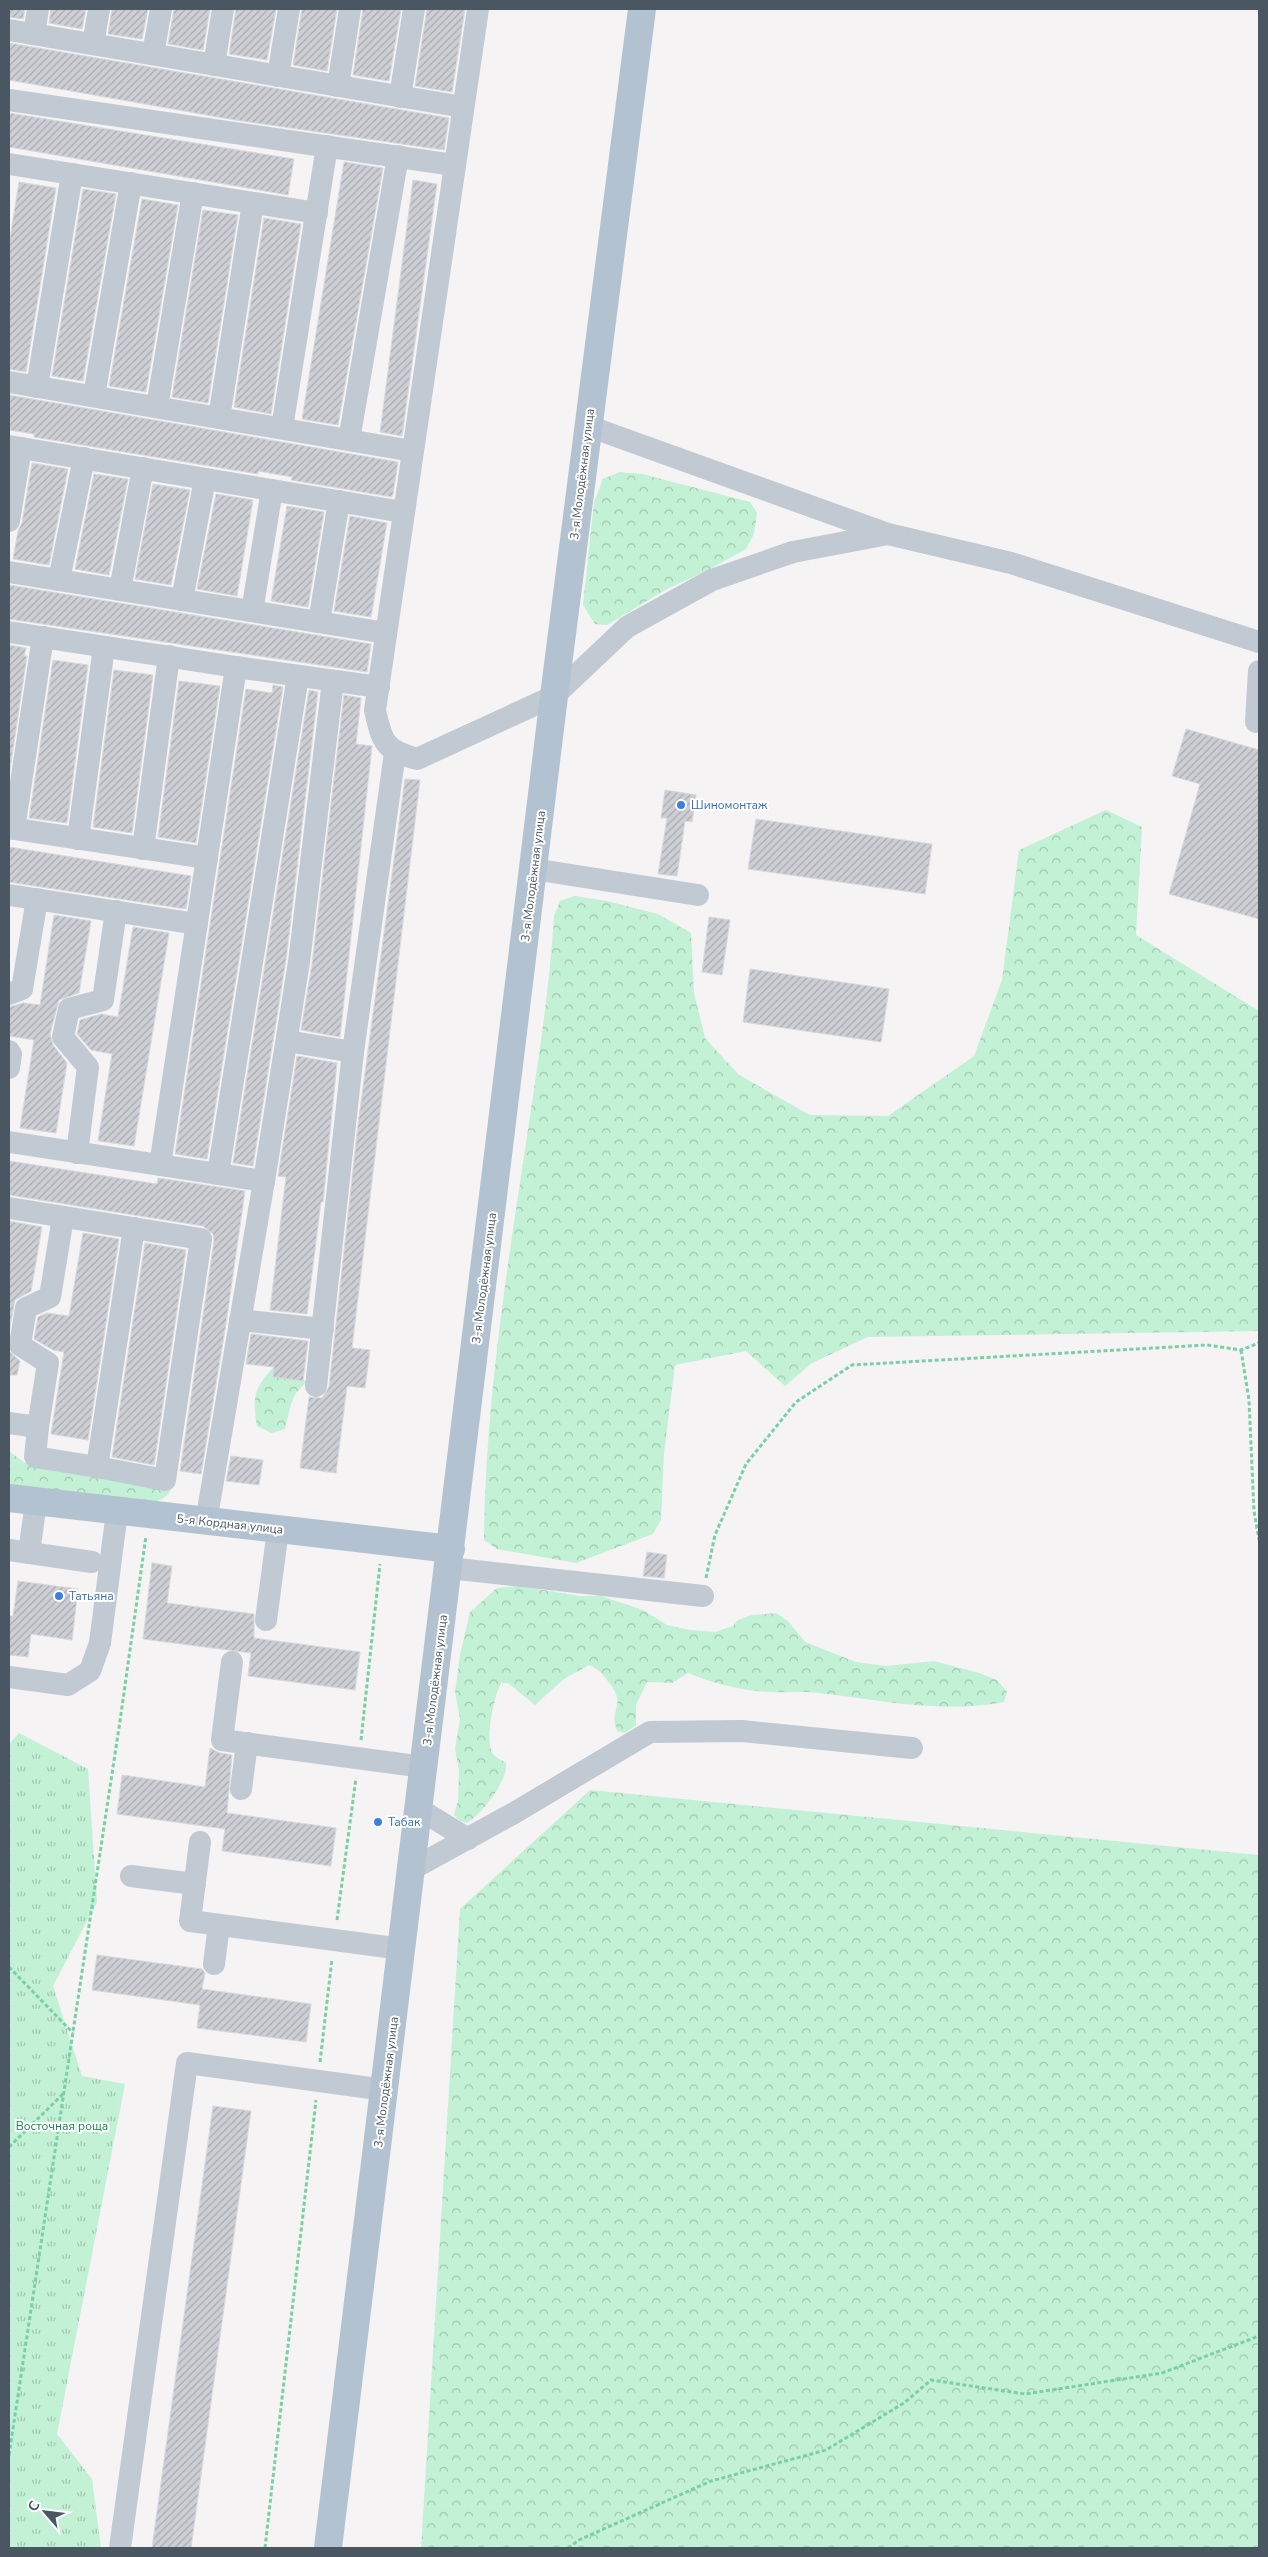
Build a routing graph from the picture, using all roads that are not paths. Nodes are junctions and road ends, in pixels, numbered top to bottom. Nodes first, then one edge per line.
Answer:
1 (38, 9) edge
2 (99, 9) edge
3 (161, 9) edge
4 (223, 9) edge
5 (289, 9) edge
6 (350, 9) edge
7 (414, 9) edge
8 (478, 9) edge
9 (642, 9) edge
10 (9, 30) edge
11 (34, 34) junction
12 (93, 44) junction
13 (153, 54) junction
14 (214, 65) junction
15 (278, 76) junction
16 (338, 86) junction
17 (400, 97) junction
18 (9, 100) edge
19 (462, 107) junction
20 (327, 146) junction
21 (398, 156) junction
22 (9, 164) edge
23 (454, 165) junction
24 (72, 174) junction
25 (130, 183) junction
26 (193, 193) junction
27 (253, 203) junction
28 (316, 213) junction
29 (9, 382) edge
30 (37, 387) junction
31 (94, 396) junction
32 (157, 407) junction
33 (219, 418) junction
34 (588, 426) junction
35 (282, 428) junction
36 (350, 440) junction
37 (15, 447) edge
38 (412, 451) junction
39 (84, 458) junction
40 (143, 468) junction
41 (204, 479) junction
42 (272, 490) junction
43 (339, 501) junction
44 (404, 512) junction
45 (9, 521) edge
46 (888, 534) junction
47 (9, 572) edge
48 (59, 580) junction
49 (120, 590) junction
50 (182, 600) junction
51 (252, 611) junction
52 (319, 622) junction
53 (9, 632) edge
54 (386, 632) junction
55 (43, 637) junction
56 (1259, 642) edge
57 (104, 646) junction
58 (169, 656) junction
59 (236, 667) junction
60 (1259, 671) edge
61 (298, 676) junction
62 (333, 681) junction
63 (379, 687) junction
64 (554, 696) junction
65 (1256, 722) dead end
66 (395, 753) junction
67 (11, 829) edge
68 (78, 839) junction
69 (143, 849) junction
70 (207, 858) junction
71 (534, 869) junction
72 (9, 895) edge
73 (698, 895) dead end
74 (37, 899) junction
75 (116, 911) junction
76 (197, 924) junction
77 (9, 994) edge
78 (287, 1041) junction
79 (9, 1052) edge
80 (353, 1052) junction
81 (9, 1068) edge
82 (9, 1142) edge
83 (77, 1153) junction
84 (160, 1165) junction
85 (218, 1174) junction
86 (264, 1181) junction
87 (9, 1208) edge
88 (63, 1217) junction
89 (134, 1228) junction
90 (240, 1320) junction
91 (323, 1329) junction
92 (316, 1386) dead end
93 (9, 1423) edge
94 (38, 1427) junction
95 (97, 1467) junction
96 (9, 1498) edge
97 (36, 1502) junction
98 (117, 1512) junction
99 (206, 1522) junction
100 (278, 1530) junction
101 (19, 1552) edge
102 (450, 1559) junction
103 (92, 1562) dead end
104 (703, 1596) road end
105 (266, 1620) dead end
106 (232, 1662) dead end
107 (9, 1677) edge
108 (247, 1744) junction
109 (912, 1748) dead end
110 (424, 1768) junction
111 (241, 1788) dead end
112 (419, 1809) junction
113 (468, 1838) junction
114 (200, 1842) dead end
115 (412, 1869) junction
116 (131, 1876) dead end
117 (195, 1884) junction
118 (219, 1925) junction
119 (402, 1950) junction
120 (214, 1964) dead end
121 (385, 2090) junction
122 (120, 2548) edge
123 (328, 2548) edge

1 - 11 street
2 - 12 street
3 - 13 street
4 - 14 street
5 - 15 street
6 - 16 street
7 - 17 street
8 - 19 street
9 - 34 main road, 3-я Молодёжная улица
10 - 11 street
11 - 12 street
12 - 13 street
13 - 14 street
14 - 15 street
15 - 16 street
16 - 17 street
17 - 19 street
18 - 20 street
19 - 23 street
20 - 21 street
20 - 28 street
21 - 23 street
21 - 36 street
22 - 24 street
23 - 38 street
24 - 25 street
24 - 30 street
25 - 26 street
25 - 31 street
26 - 27 street
26 - 32 street
27 - 28 street
27 - 33 street
28 - 35 street
29 - 30 street
30 - 31 street
31 - 32 street
32 - 33 street
33 - 35 street
34 - 46 street
34 - 64 main road, 3-я Молодёжная улица
35 - 36 street
36 - 38 street
37 - 39 street
37 - 45 street
38 - 44 street
39 - 40 street
39 - 48 street
40 - 41 street
40 - 49 street
41 - 42 street
41 - 50 street
42 - 43 street
42 - 51 street
43 - 44 street
43 - 52 street
44 - 54 street
46 - 56 street
46 - 64 street
47 - 48 street
48 - 49 street
49 - 50 street
50 - 51 street
51 - 52 street
52 - 54 street
53 - 55 street
54 - 63 street
55 - 57 street
55 - 67 street
57 - 58 street
57 - 68 street
58 - 59 street
58 - 69 street
59 - 61 street
59 - 70 street
60 - 65 street
61 - 62 street
61 - 85 street
62 - 63 street
62 - 78 street
63 - 66 street
64 - 66 street
64 - 71 main road, 3-я Молодёжная улица
66 - 80 street
67 - 68 street
68 - 69 street
69 - 70 street
70 - 76 street
71 - 73 street
71 - 102 main road, 3-я Молодёжная улица
72 - 74 street
74 - 75 street
74 - 77 street
75 - 76 street
75 - 83 street
76 - 84 street
78 - 80 street
78 - 86 street
79 - 81 street
80 - 91 street
82 - 83 street
83 - 84 street
84 - 85 street
85 - 86 street
86 - 90 street
87 - 88 street
88 - 89 street
88 - 94 street
89 - 95 street
89 - 95 street
90 - 91 street
90 - 99 street
91 - 92 street
93 - 94 street
94 - 95 street
96 - 97 main road, 5-я Кордная улица
97 - 98 main road, 5-я Кордная улица
97 - 101 street
98 - 99 main road, 5-я Кордная улица
98 - 107 street
99 - 100 main road, 5-я Кордная улица
100 - 102 main road, 5-я Кордная улица
100 - 105 street
101 - 103 street
102 - 104 street
102 - 110 main road, 3-я Молодёжная улица
106 - 108 street
108 - 110 street
108 - 111 street
109 - 113 street
110 - 112 main road, 3-я Молодёжная улица
112 - 113 street
112 - 115 main road, 3-я Молодёжная улица
113 - 115 street
114 - 117 street
115 - 119 main road, 3-я Молодёжная улица
116 - 117 street
117 - 118 street
118 - 119 street
118 - 120 street
119 - 121 main road, 3-я Молодёжная улица
121 - 122 street
121 - 123 main road, 3-я Молодёжная улица

